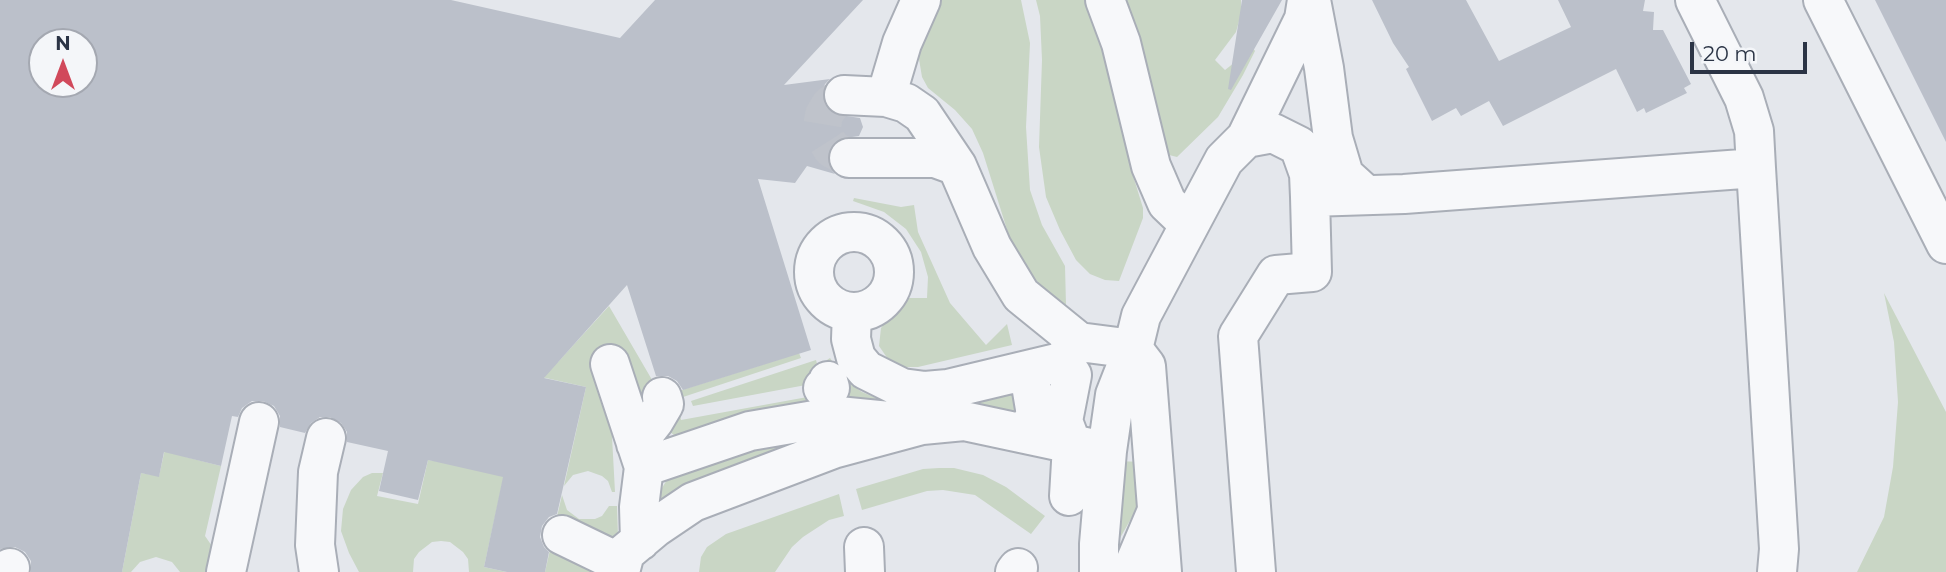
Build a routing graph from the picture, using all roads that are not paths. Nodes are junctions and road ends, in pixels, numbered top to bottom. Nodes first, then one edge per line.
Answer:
1 (921, 0) edge
2 (1105, 0) edge
3 (1309, 0) edge
4 (1695, 0) edge
5 (1823, 0) edge
6 (844, 95) dead end
7 (886, 97) junction
8 (1246, 138) junction
9 (849, 158) tunnel mouth
10 (957, 166) junction
11 (1756, 167) junction
12 (1366, 195) junction
13 (1310, 197) junction
14 (1189, 224) junction
15 (1946, 244) edge
16 (852, 312) dead end
17 (1133, 349) junction
18 (1075, 358) junction
19 (610, 364) dead end
20 (662, 397) dead end
21 (833, 413) junction
22 (259, 422) dead end
23 (1054, 424) junction
24 (326, 438) dead end
25 (640, 455) junction
26 (1069, 496) dead end
27 (1157, 512) junction
28 (562, 535) dead end
29 (627, 559) edge
30 (312, 563) edge
31 (226, 572) edge
32 (1099, 572) edge
33 (1131, 572) edge
34 (1163, 572) edge
35 (1256, 572) edge
36 (1777, 572) edge

1 - 7 street
2 - 14 street
3 - 8 street
3 - 12 street
4 - 11 street
5 - 15 street
6 - 7 street
7 - 10 street
8 - 13 street
8 - 14 street
9 - 10 street
10 - 18 street
11 - 12 street
11 - 36 street
12 - 13 street
13 - 35 street
14 - 17 street
16 - 18 street
17 - 18 street
17 - 27 street
17 - 32 street
18 - 23 street
19 - 25 street
20 - 25 street
21 - 23 street
21 - 25 street
21 - 29 street
22 - 31 street
23 - 26 street
24 - 30 street
25 - 29 street
27 - 33 street
27 - 34 street
28 - 29 street

